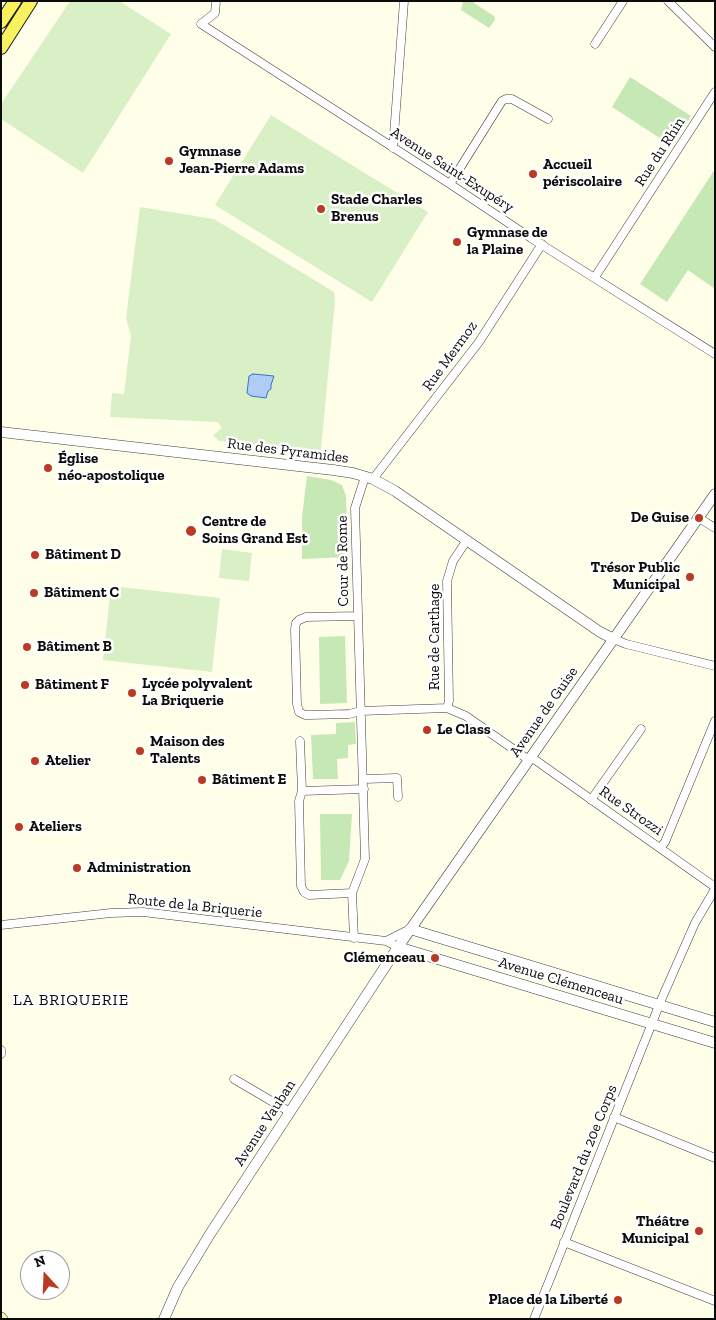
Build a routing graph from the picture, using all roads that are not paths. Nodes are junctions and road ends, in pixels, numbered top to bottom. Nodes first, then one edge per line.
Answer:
1 (15, 1) edge
2 (31, 1) edge
3 (216, 1) edge
4 (404, 1) edge
5 (623, 1) edge
6 (668, 1) edge
7 (681, 1) edge
8 (676, 9) junction
9 (1, 22) edge
10 (595, 44) dead end
11 (715, 47) edge
12 (1, 48) edge
13 (715, 92) edge
14 (548, 119) dead end
15 (394, 148) junction
16 (450, 184) junction
17 (542, 244) junction
18 (596, 277) junction
19 (715, 354) edge
20 (1, 432) edge
21 (369, 478) junction
22 (715, 494) edge
23 (699, 518) junction
24 (715, 528) edge
25 (467, 540) junction
26 (358, 616) junction
27 (614, 639) junction
28 (715, 666) edge
29 (447, 708) junction
30 (361, 711) junction
31 (715, 721) edge
32 (641, 729) dead end
33 (300, 741) dead end
34 (530, 759) junction
35 (364, 779) junction
36 (364, 789) junction
37 (302, 792) junction
38 (398, 797) dead end
39 (591, 800) junction
40 (660, 848) junction
41 (715, 888) edge
42 (352, 893) junction
43 (1, 925) edge
44 (410, 929) junction
45 (354, 938) junction
46 (386, 941) junction
47 (398, 947) junction
48 (659, 1005) junction
49 (715, 1022) edge
50 (651, 1024) junction
51 (715, 1043) edge
52 (234, 1079) dead end
53 (290, 1112) junction
54 (614, 1117) junction
55 (715, 1158) edge
56 (564, 1242) junction
57 (715, 1301) edge
58 (164, 1319) edge
59 (534, 1319) edge

1 - 9 main road
2 - 12 main road
3 - 15 street, Avenue Saint-Exupéry
4 - 15 street
5 - 10 street
6 - 8 street
7 - 8 street
8 - 11 street
13 - 18 street, Rue du Rhin
14 - 16 street
15 - 16 street, Avenue Saint-Exupéry
16 - 17 street, Avenue Saint-Exupéry
17 - 18 street, Avenue Saint-Exupéry
17 - 21 street, Rue Mermoz
18 - 19 street, Avenue Saint-Exupéry
20 - 21 street, Rue des Pyramides
21 - 25 street, Rue des Pyramides
21 - 26 street, Cour de Rome
22 - 23 street, Avenue de Guise
23 - 24 street
23 - 27 street, Avenue de Guise
25 - 27 street, Rue des Pyramides
25 - 29 street, Rue de Carthage
26 - 30 street, Cour de Rome
26 - 30 street, Cour de Rome
27 - 28 street
27 - 34 street, Avenue de Guise
29 - 30 street
29 - 34 street, Rue Strozzi
30 - 35 street, Cour de Rome
31 - 40 street
32 - 39 street
33 - 37 street
34 - 39 street, Rue Strozzi
34 - 44 street, Avenue de Guise
35 - 36 street, Cour de Rome
35 - 38 street
36 - 37 street
36 - 42 street, Cour de Rome
37 - 42 street
39 - 40 street, Rue Strozzi
40 - 41 street, Rue Strozzi
41 - 48 street, Boulevard du 20e Corps
42 - 45 street, Cour de Rome
43 - 45 street, Route de la Briquerie
44 - 46 street
44 - 47 street, Avenue de Guise
44 - 48 street, Avenue Clémenceau
45 - 46 street, Route de la Briquerie
46 - 47 street, Route de la Briquerie
47 - 50 street, Avenue Clémenceau
47 - 53 street, Avenue Vauban
48 - 49 street, Avenue Clémenceau
48 - 50 street, Boulevard du 20e Corps
50 - 51 street, Avenue Clémenceau
50 - 54 street, Boulevard du 20e Corps
52 - 53 street
53 - 58 street, Avenue Vauban
54 - 55 street
54 - 56 street, Boulevard du 20e Corps
56 - 57 street
56 - 59 street, Boulevard du 20e Corps

